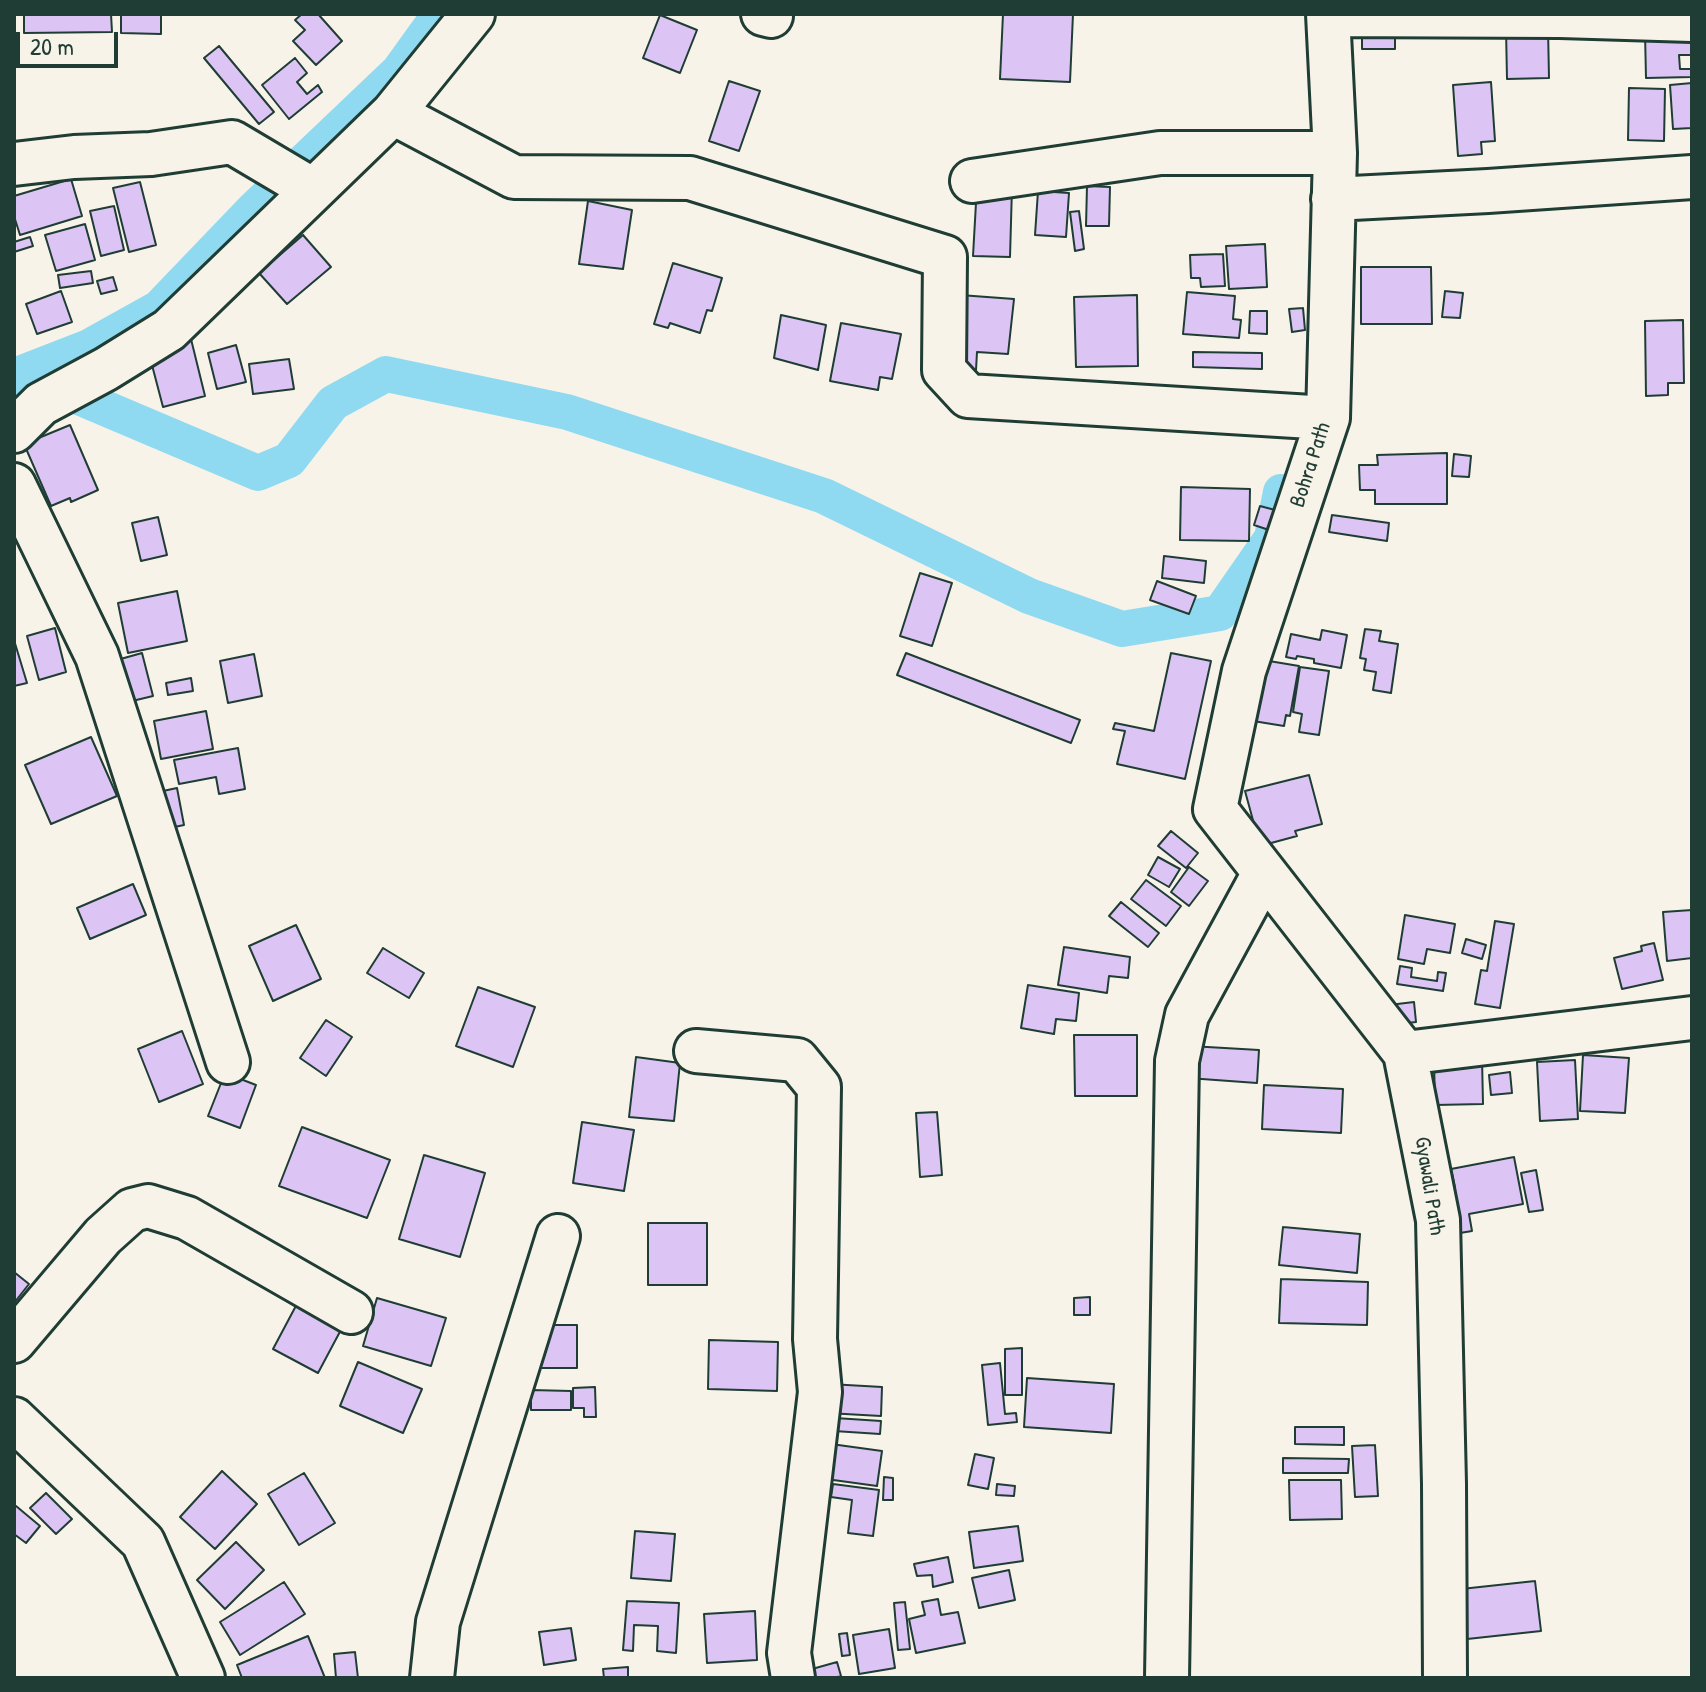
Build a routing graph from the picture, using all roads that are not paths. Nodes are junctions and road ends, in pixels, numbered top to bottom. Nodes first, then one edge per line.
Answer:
1 (473, 14) edge
2 (1328, 14) edge
3 (1692, 20) edge
4 (393, 113) junction
5 (1335, 153) junction
6 (14, 164) edge
7 (1692, 177) edge
8 (972, 181) dead end
9 (312, 190) junction
10 (1333, 199) junction
11 (28, 417) edge
12 (1328, 418) junction
13 (14, 485) edge
14 (1215, 809) joint
15 (1264, 873) junction
16 (1692, 1018) edge
17 (696, 1051) dead end
18 (1405, 1053) junction
19 (228, 1062) dead end
20 (558, 1236) dead end
21 (351, 1312) dead end
22 (14, 1341) edge
23 (14, 1419) edge
24 (203, 1678) edge
25 (432, 1678) edge
26 (793, 1678) edge
27 (1167, 1678) edge
28 (1445, 1678) edge

1 - 4 street
2 - 3 street
2 - 5 street, Bohra Path
4 - 9 street
4 - 12 street
5 - 8 street
5 - 10 street, Bohra Path
6 - 9 street
7 - 10 street
9 - 11 street
10 - 12 street, Bohra Path
12 - 14 street, Bohra Path
13 - 19 street
14 - 15 street, Gyawali Path
15 - 18 street, Gyawali Path
15 - 27 street
16 - 18 street
17 - 26 street
18 - 28 street, Gyawali Path
20 - 25 street
21 - 22 street
23 - 24 street

